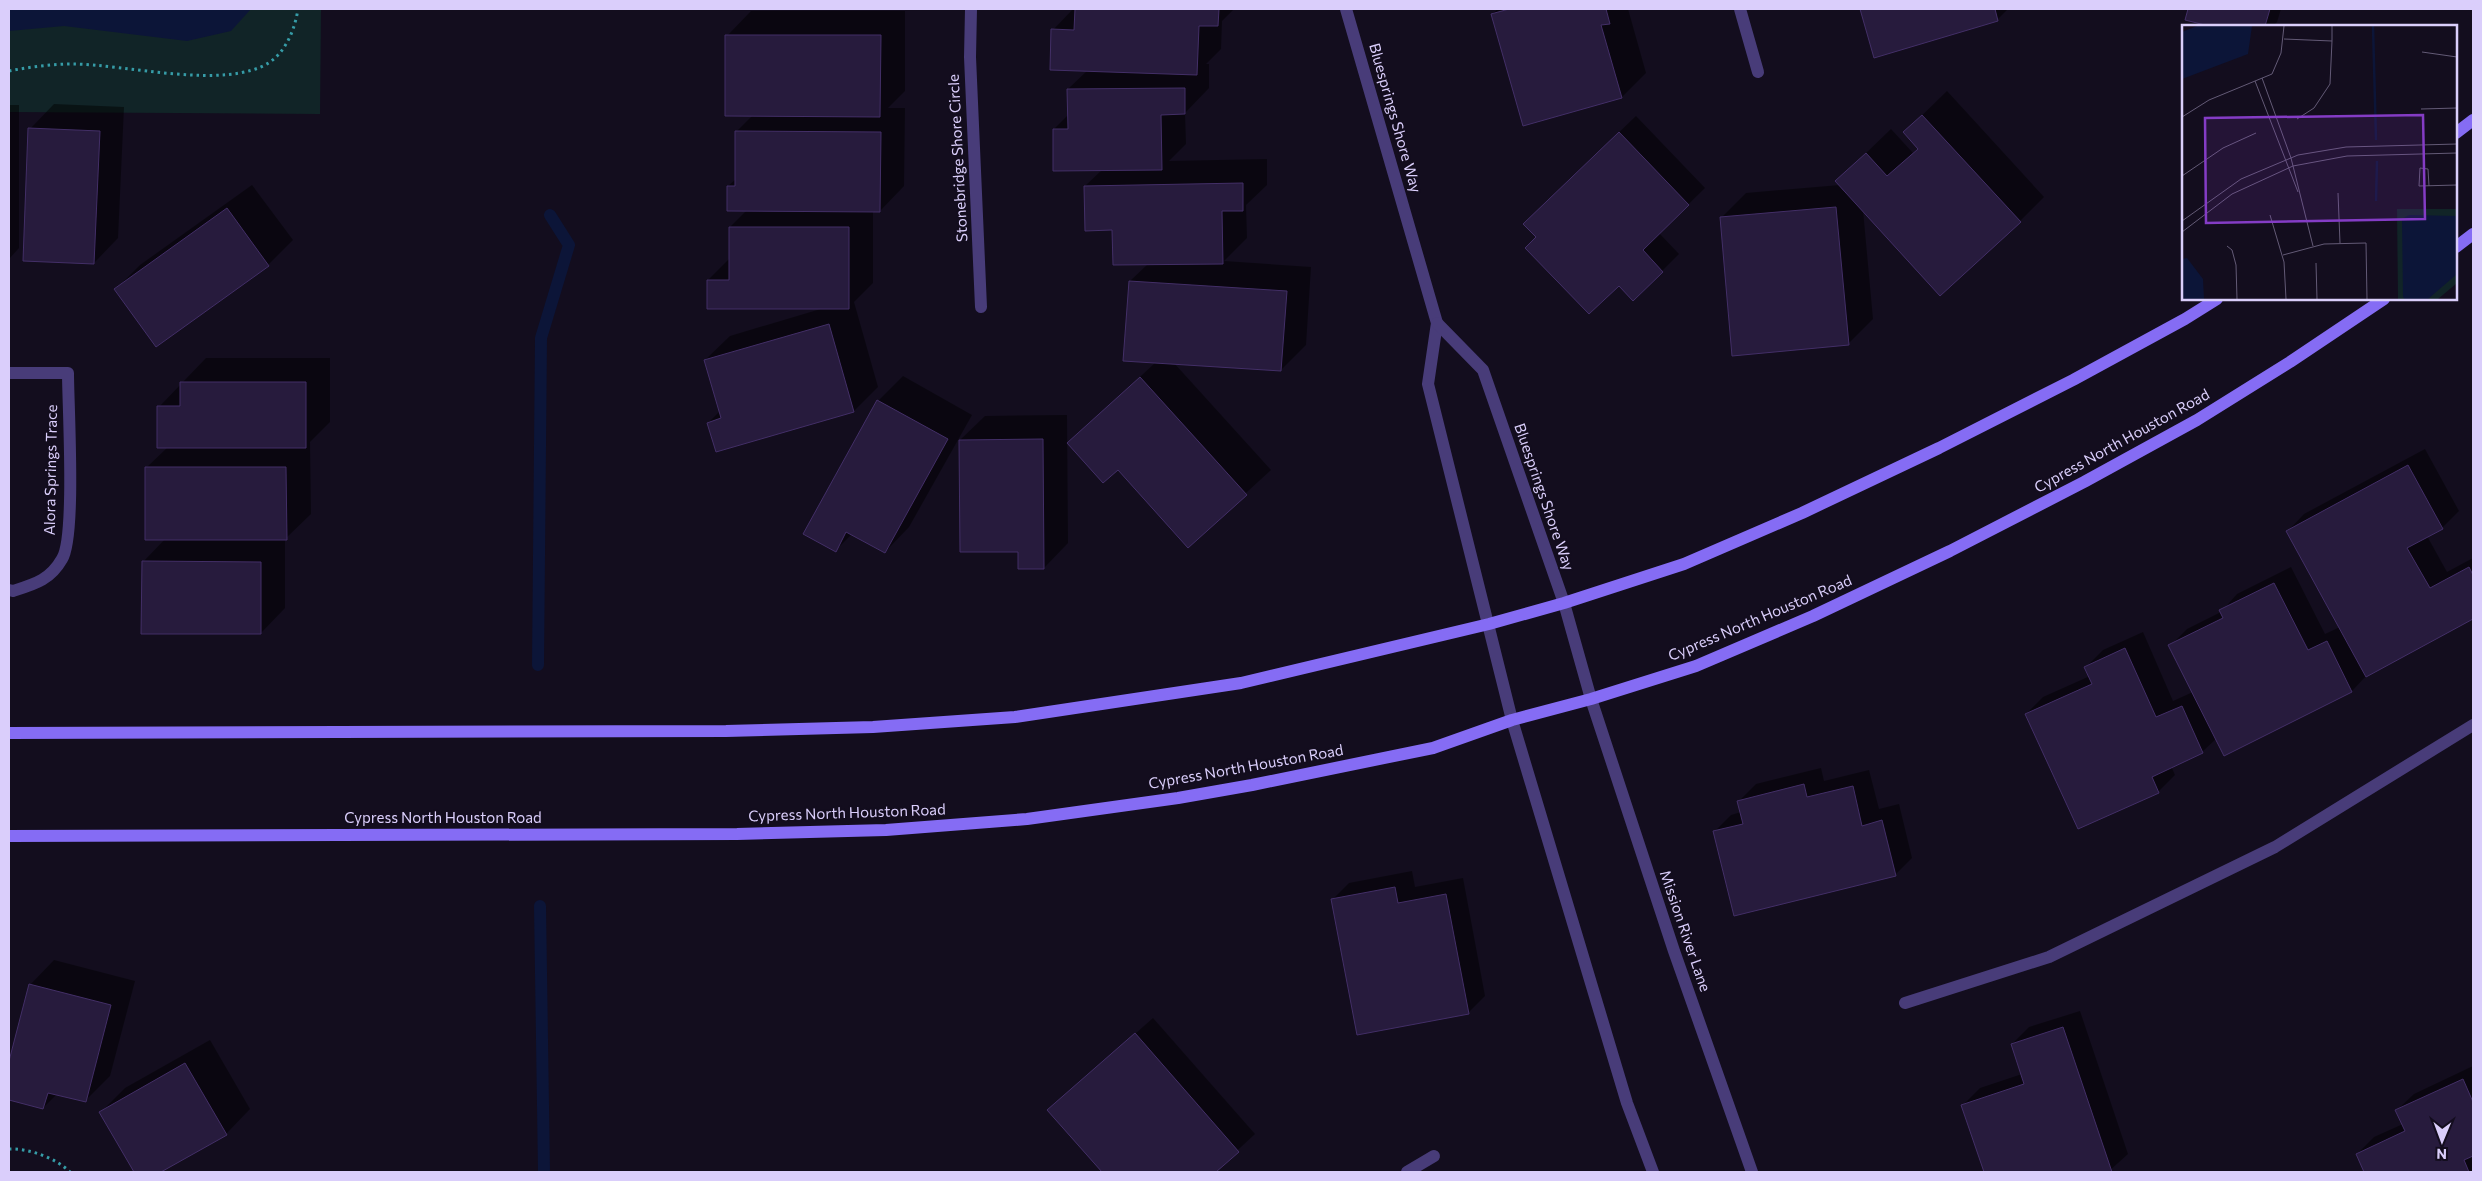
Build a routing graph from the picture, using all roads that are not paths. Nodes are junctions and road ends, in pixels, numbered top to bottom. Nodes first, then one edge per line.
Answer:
1 (971, 9) edge
2 (1346, 9) edge
3 (1740, 9) edge
4 (1758, 72) dead end
5 (2473, 120) edge
6 (2457, 132) edge
7 (2473, 234) edge
8 (2457, 245) edge
9 (2215, 300) edge
10 (2383, 300) edge
11 (981, 306) dead end
12 (1437, 323) junction
13 (9, 373) edge
14 (9, 590) edge
15 (1564, 603) junction
16 (1488, 624) junction
17 (1592, 699) junction
18 (1512, 720) junction
19 (2473, 724) edge
20 (9, 733) edge
21 (9, 836) edge
22 (1905, 1003) dead end
23 (1434, 1156) dead end
24 (1407, 1172) edge
25 (1653, 1172) edge
26 (1752, 1172) edge

1 - 11 street, Stonebridge Shore Circle
2 - 12 street, Bluesprings Shore Way
3 - 4 street
5 - 6 main road
7 - 8 main road
9 - 15 main road
10 - 17 main road, Cypress North Houston Road
12 - 15 street, Bluesprings Shore Way
12 - 16 street, Bluesprings Shore Way
13 - 14 street, Alora Springs Trace
15 - 16 main road
15 - 17 street, Bluesprings Shore Way
16 - 18 street, Bluesprings Shore Way
16 - 20 main road
17 - 18 main road, Cypress North Houston Road
17 - 26 street, Mission River Lane
18 - 21 main road, Cypress North Houston Road
18 - 25 street
19 - 22 street
23 - 24 street

